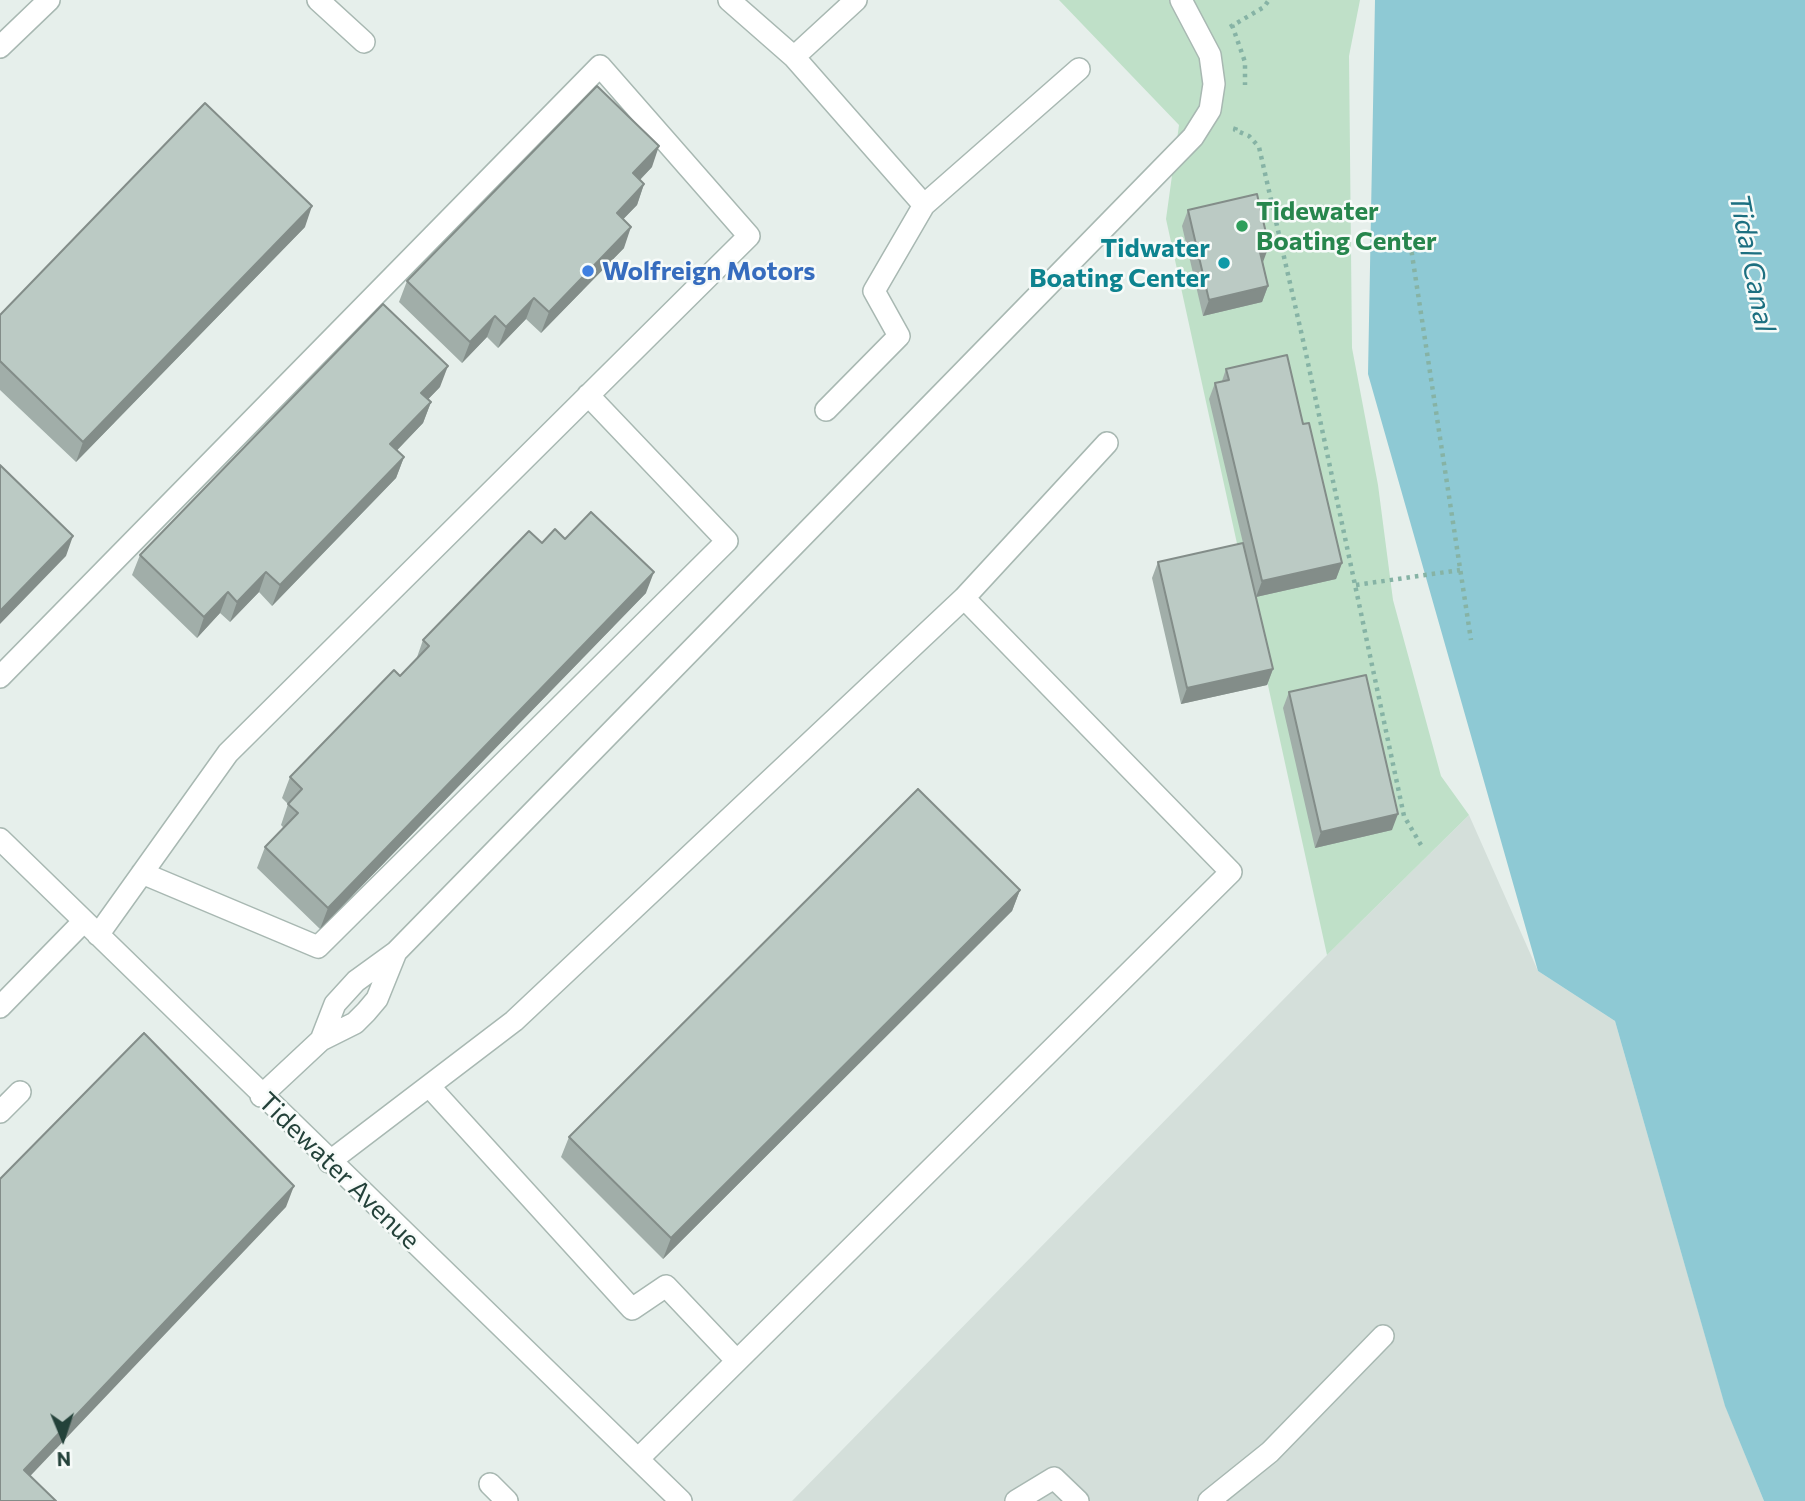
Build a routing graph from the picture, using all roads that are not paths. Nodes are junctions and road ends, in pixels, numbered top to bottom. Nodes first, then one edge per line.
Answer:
1 (49, 0) edge
2 (318, 0) edge
3 (729, 0) edge
4 (856, 0) edge
5 (1181, 0) edge
6 (364, 42) dead end
7 (0, 47) edge
8 (794, 57) junction
9 (1079, 69) dead end
10 (924, 205) junction
11 (588, 395) junction
12 (826, 410) dead end
13 (1107, 443) dead end
14 (964, 598) junction
15 (0, 677) edge
16 (0, 839) edge
17 (142, 873) junction
18 (91, 928) junction
19 (0, 1007) edge
20 (429, 1086) junction
21 (20, 1092) dead end
22 (261, 1096) junction
23 (0, 1112) edge
24 (329, 1162) junction
25 (1383, 1336) dead end
26 (737, 1361) junction
27 (638, 1460) junction
28 (490, 1484) dead end
29 (507, 1501) edge
30 (681, 1501) edge
31 (1016, 1501) edge
32 (1078, 1501) edge
33 (1209, 1501) edge

1 - 7 street
2 - 6 street
3 - 8 street
4 - 8 street
5 - 22 street
8 - 10 street
9 - 10 street
10 - 12 street
11 - 15 street
11 - 17 street
11 - 17 street
13 - 14 street
14 - 20 street
14 - 26 street
16 - 18 street, Tidewater Avenue
17 - 18 street
18 - 19 street
18 - 22 street, Tidewater Avenue
20 - 24 street
20 - 26 street
21 - 23 street
22 - 24 street, Tidewater Avenue
24 - 27 street, Tidewater Avenue
25 - 33 street
26 - 27 street
27 - 30 street, Tidewater Avenue
28 - 29 street
31 - 32 street

